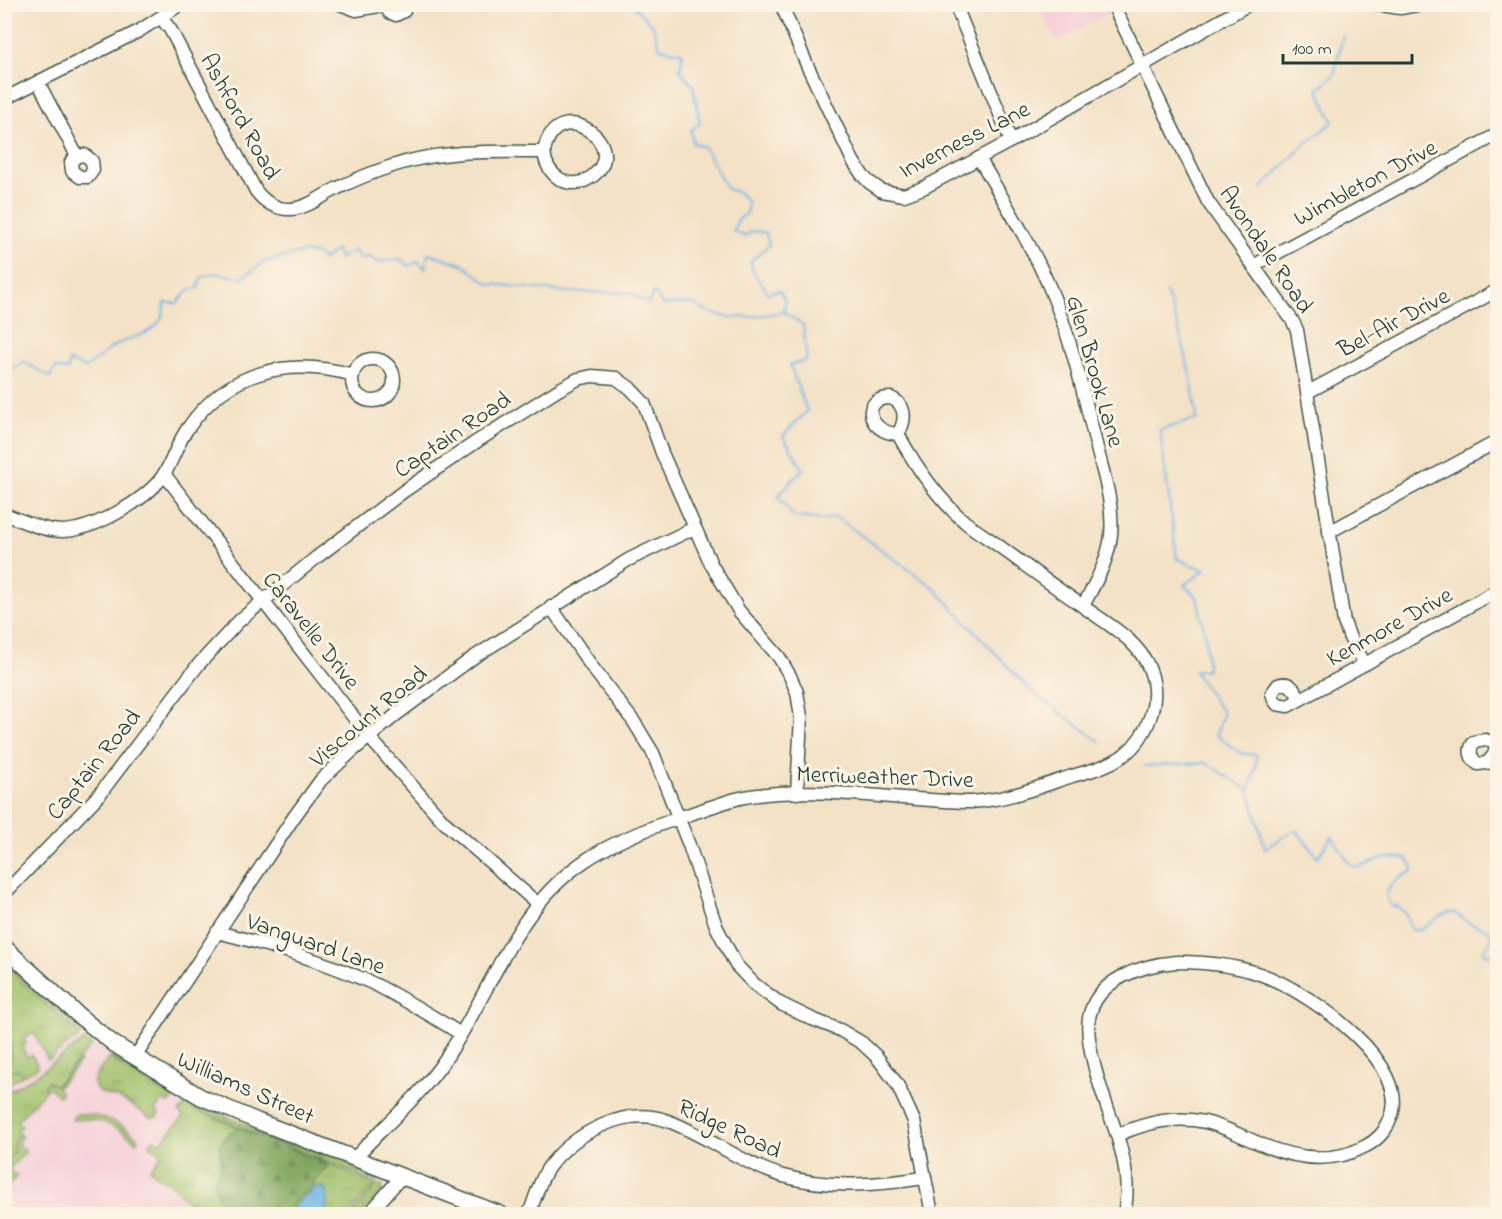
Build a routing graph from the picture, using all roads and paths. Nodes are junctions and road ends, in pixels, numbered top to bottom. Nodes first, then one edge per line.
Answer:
1 (181, 4) edge
2 (340, 4) edge
3 (407, 4) edge
4 (781, 4) edge
5 (955, 4) edge
6 (1249, 4) edge
7 (1376, 4) edge
8 (1422, 4) edge
9 (384, 5) edge
10 (1116, 11) dead end
11 (161, 18) junction
12 (1143, 66) junction
13 (38, 82) junction
14 (4, 99) edge
15 (1497, 134) edge
16 (1011, 141) junction
17 (544, 152) junction
18 (76, 156) dead end
19 (979, 158) junction
20 (1253, 266) junction
21 (1497, 290) edge
22 (353, 375) dead end
23 (1308, 392) junction
24 (898, 434) dead end
25 (1497, 441) edge
26 (164, 474) junction
27 (4, 514) edge
28 (694, 528) junction
29 (1329, 532) junction
30 (1497, 590) edge
31 (262, 600) junction
32 (1083, 606) junction
33 (551, 607) junction
34 (1365, 664) junction
35 (1300, 699) dead end
36 (369, 737) junction
37 (797, 793) junction
38 (678, 818) junction
39 (4, 894) edge
40 (538, 904) junction
41 (217, 932) junction
42 (4, 947) edge
43 (461, 1034) junction
44 (135, 1058) junction
45 (1117, 1135) junction
46 (355, 1158) junction
47 (402, 1176) junction
48 (924, 1178) junction
49 (369, 1215) edge
50 (500, 1215) edge
51 (529, 1215) edge
52 (932, 1215) edge
53 (1124, 1215) edge

1 - 11 street
2 - 9 street
3 - 9 street
4 - 19 street, Inverness Lane
5 - 16 street
6 - 12 street, Inverness Lane
7 - 8 street
10 - 12 street, Avondale Road
11 - 13 street
11 - 17 street, Ashford Road
12 - 16 street, Inverness Lane
12 - 20 street, Avondale Road
13 - 14 street
13 - 18 street
15 - 20 street, Wimbleton Drive
16 - 19 street, Inverness Lane
17 - 17 street
19 - 32 street, Glen Brook Lane
20 - 23 street, Avondale Road
21 - 23 street, Bel-Air Drive
22 - 26 street
23 - 29 street, Avondale Road
24 - 32 street, Merriweather Drive
25 - 29 street
26 - 27 street
26 - 31 street, Caravelle Drive
28 - 31 street, Captain Road
28 - 33 street, Viscount Road
28 - 37 street, Captain Road
29 - 34 street, Avondale Road
30 - 34 street, Kenmore Drive
31 - 36 street, Caravelle Drive
31 - 39 street, Captain Road
32 - 37 street, Merriweather Drive
33 - 36 street, Viscount Road
33 - 38 street
34 - 35 street, Kenmore Drive
36 - 40 street, Caravelle Drive
36 - 41 street, Viscount Road
37 - 38 street, Merriweather Drive
38 - 40 street, Merriweather Drive
38 - 48 street
40 - 43 street, Merriweather Drive
41 - 43 street, Vanguard Lane
41 - 44 street, Viscount Road
42 - 44 main road, Williams Street
43 - 46 street, Merriweather Drive
44 - 46 main road, Williams Street
45 - 45 street
45 - 53 street
46 - 47 main road, Williams Street
47 - 49 street
47 - 50 main road, Williams Street
48 - 51 street, Ridge Road
48 - 52 street

